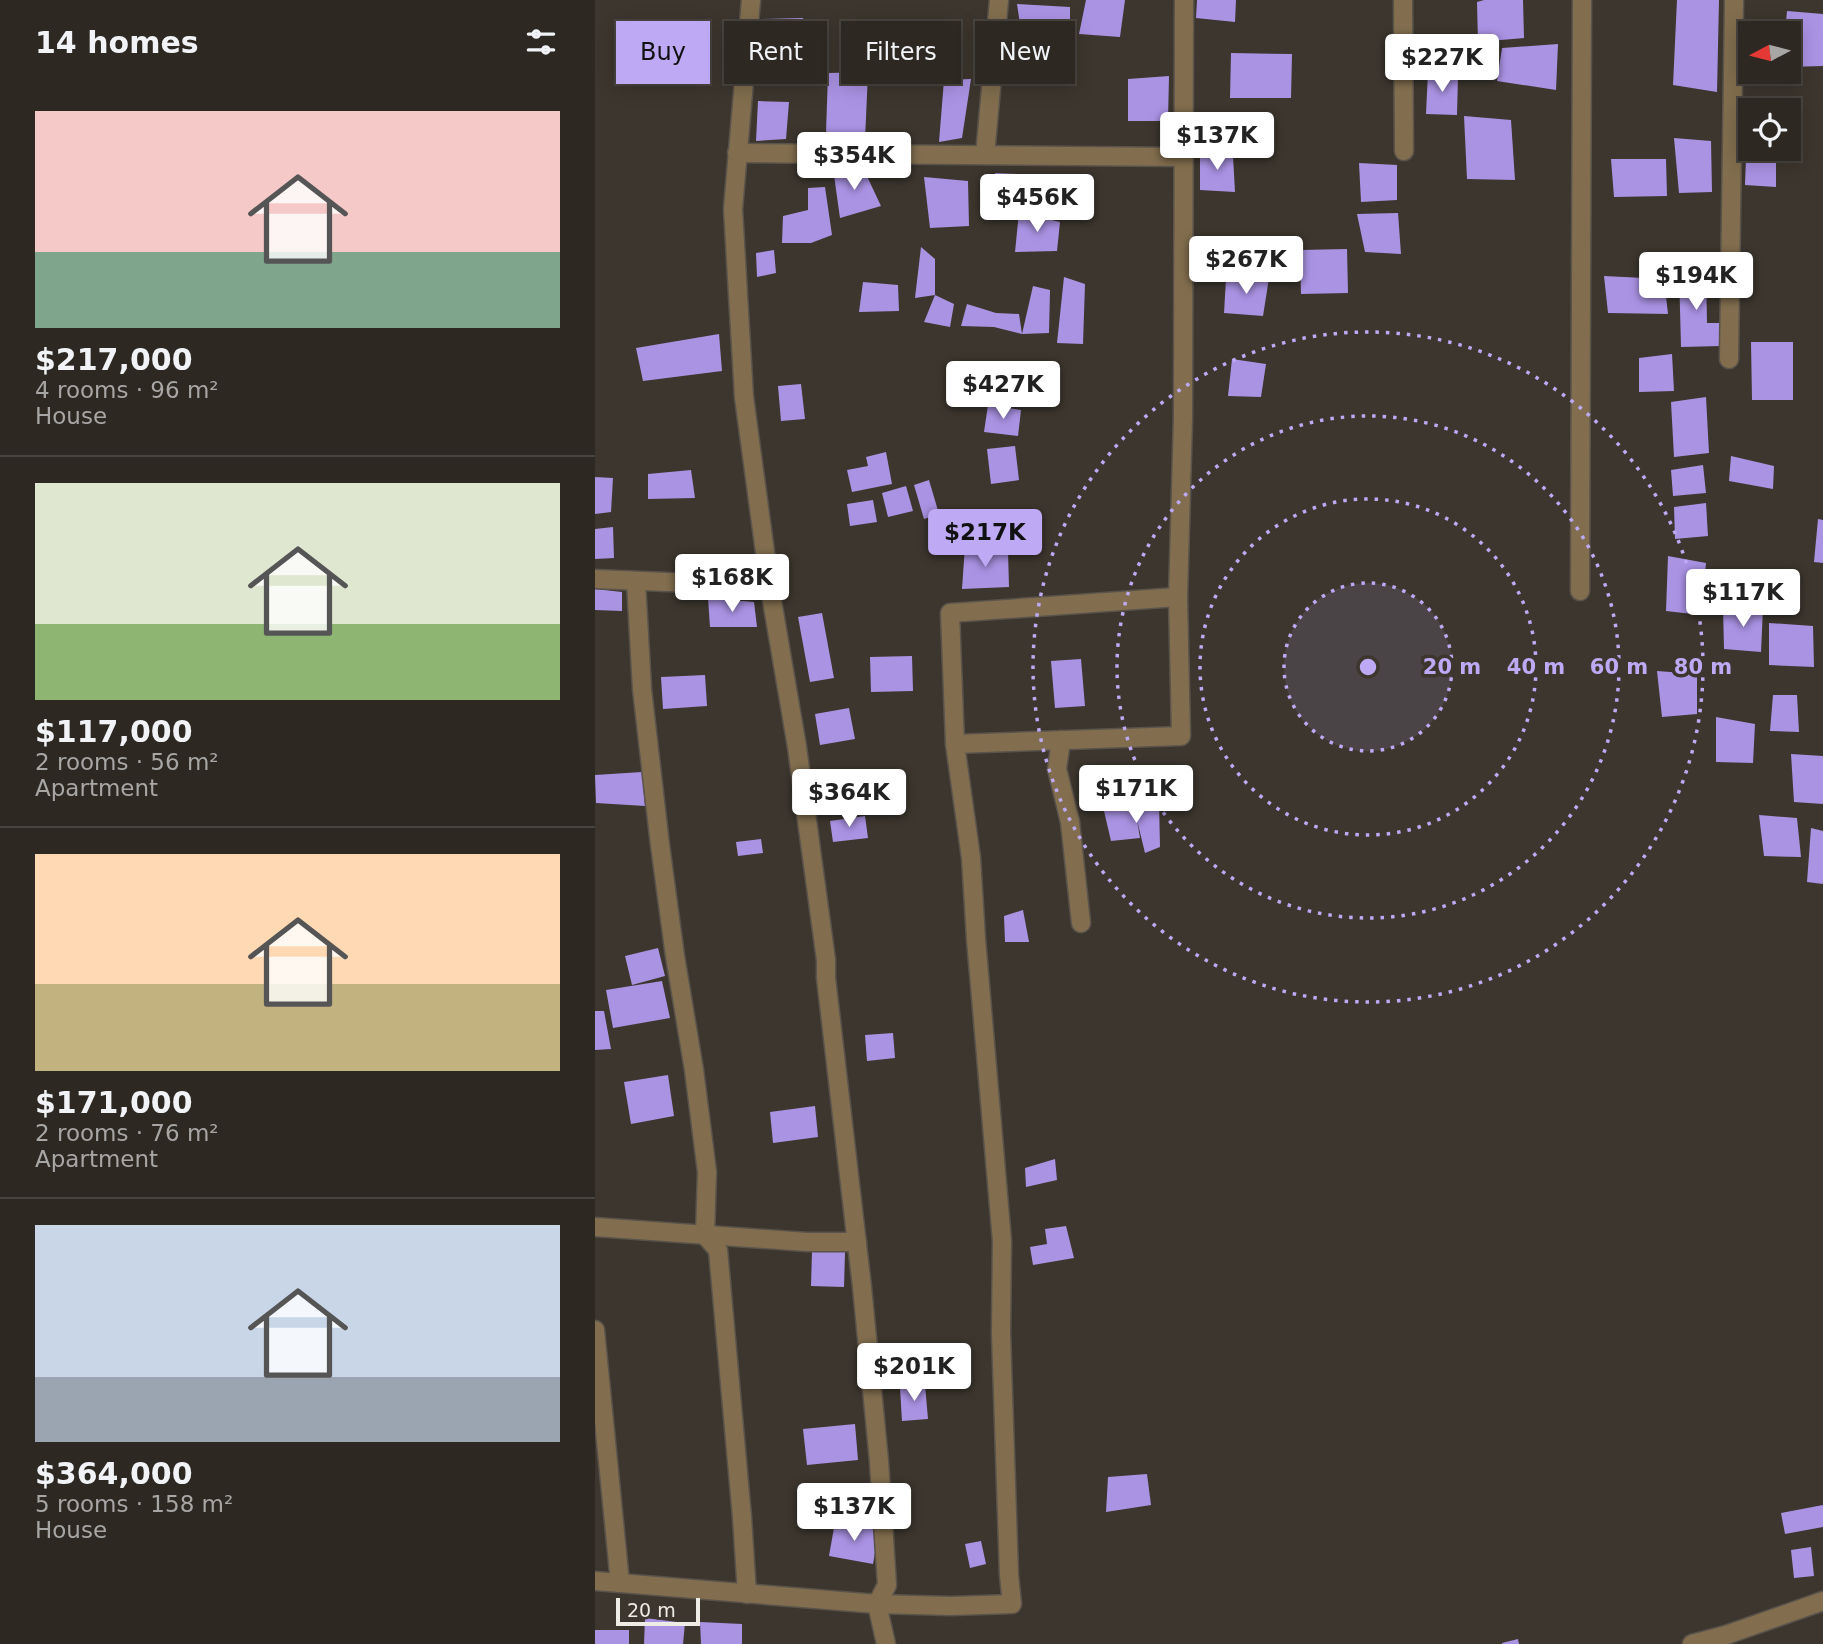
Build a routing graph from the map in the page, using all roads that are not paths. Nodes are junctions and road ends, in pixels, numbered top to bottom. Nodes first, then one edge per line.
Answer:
1 (751, 0) edge
2 (999, 0) edge
3 (1184, 0) edge
4 (1402, 0) edge
5 (1582, 0) edge
6 (1734, 0) edge
7 (1404, 151) dead end
8 (737, 153) junction
9 (985, 155) junction
10 (1184, 157) junction
11 (1729, 359) dead end
12 (595, 579) edge
13 (636, 582) junction
14 (770, 589) junction
15 (1580, 591) dead end
16 (1178, 597) junction
17 (1061, 740) junction
18 (955, 744) junction
19 (1081, 923) dead end
20 (595, 1227) edge
21 (705, 1235) junction
22 (857, 1242) junction
23 (595, 1330) edge
24 (595, 1581) edge
25 (620, 1583) junction
26 (747, 1594) junction
27 (1823, 1601) edge
28 (877, 1604) junction
29 (886, 1644) edge
30 (1692, 1644) edge

1 - 8 street
2 - 9 street
3 - 10 street
4 - 7 street
5 - 15 street
6 - 11 street
8 - 9 street
8 - 14 street
9 - 10 street
10 - 16 street
12 - 13 street
13 - 14 street
13 - 21 street
14 - 22 street
16 - 17 street
16 - 18 street
17 - 18 street
17 - 19 street
18 - 28 street
20 - 21 street
21 - 22 street
21 - 26 street
22 - 28 street
23 - 25 street
24 - 25 street
25 - 26 street
26 - 28 street
27 - 30 street
28 - 29 street

